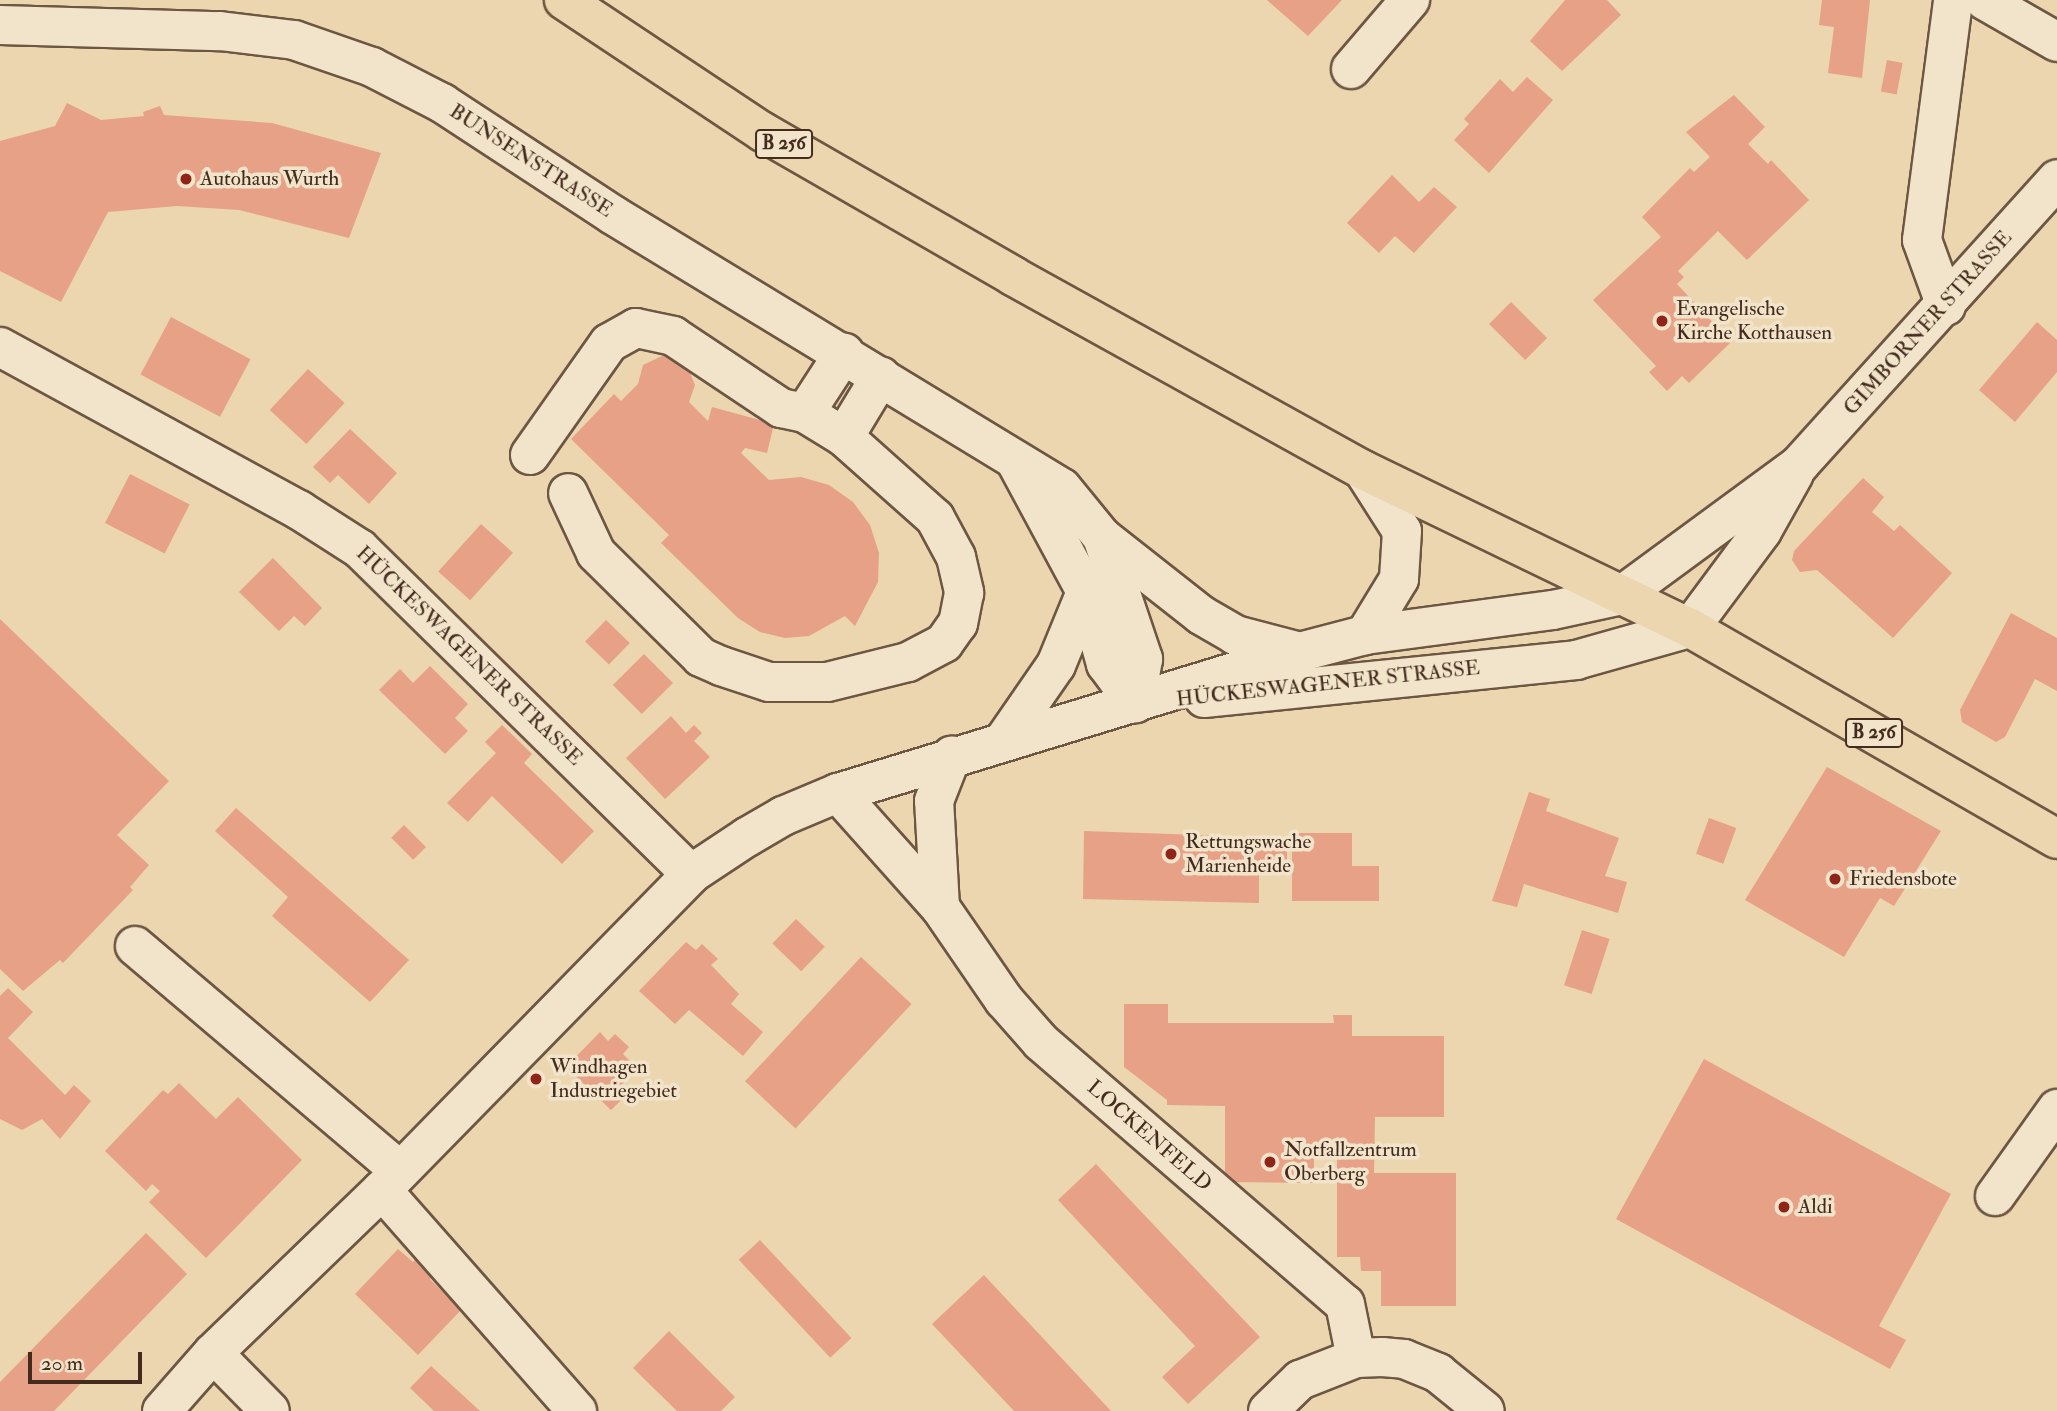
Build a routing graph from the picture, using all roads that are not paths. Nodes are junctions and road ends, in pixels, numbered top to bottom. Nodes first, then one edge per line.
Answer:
1 (564, 0) edge
2 (1410, 0) edge
3 (1953, 0) edge
4 (1984, 0) edge
5 (143, 14) edge
6 (0, 25) edge
7 (2057, 42) edge
8 (1351, 69) dead end
9 (2057, 180) edge
10 (1946, 306) junction
11 (0, 347) edge
12 (844, 353) junction
13 (881, 376) junction
14 (805, 413) junction
15 (844, 437) junction
16 (1012, 454) junction
17 (530, 455) dead end
18 (1799, 465) junction
19 (1363, 470) junction
20 (568, 493) dead end
21 (1102, 537) junction
22 (1550, 560) junction
23 (1086, 592) junction
24 (1622, 595) junction
25 (1553, 610) junction
26 (1690, 628) junction
27 (1365, 635) junction
28 (1300, 652) junction
29 (1521, 663) junction
30 (1135, 703) junction
31 (1004, 740) junction
32 (952, 755) junction
33 (838, 793) junction
34 (2057, 839) edge
35 (691, 874) junction
36 (940, 906) junction
37 (135, 946) dead end
38 (2057, 1109) edge
39 (390, 1180) junction
40 (1994, 1196) dead end
41 (213, 1353) junction
42 (1356, 1358) junction
43 (162, 1411) edge
44 (270, 1411) edge
45 (577, 1411) edge
46 (1268, 1411) edge
47 (1485, 1411) edge

1 - 19 main road, B 256
2 - 8 street
3 - 10 street
4 - 7 street
5 - 6 street, BUNSENSTRASSE
5 - 12 street, BUNSENSTRASSE
9 - 10 street, GIMBORNER STRASSE
10 - 18 street, GIMBORNER STRASSE
11 - 35 street, HÜCKESWAGENER STRASSE
12 - 13 street, BUNSENSTRASSE
12 - 14 street
13 - 15 street
13 - 16 street, BUNSENSTRASSE
14 - 15 street
14 - 17 street
15 - 20 street
16 - 21 street, BUNSENSTRASSE
16 - 23 street
18 - 24 street, GIMBORNER STRASSE
18 - 26 street, GIMBORNER STRASSE
19 - 22 main road, B 256
19 - 27 street
21 - 28 street, BUNSENSTRASSE
21 - 30 street, BUNSENSTRASSE
22 - 24 main road, B 256
22 - 25 street
23 - 30 street
23 - 31 street
24 - 25 street, HÜCKESWAGENER STRASSE
24 - 26 main road, B 256
25 - 27 street, HÜCKESWAGENER STRASSE
25 - 29 street
26 - 29 street, HÜCKESWAGENER STRASSE
26 - 34 main road, B 256
27 - 28 street, HÜCKESWAGENER STRASSE
28 - 30 street, HÜCKESWAGENER STRASSE
29 - 30 street, HÜCKESWAGENER STRASSE
30 - 31 street, HÜCKESWAGENER STRASSE
31 - 32 street, HÜCKESWAGENER STRASSE
32 - 33 street, HÜCKESWAGENER STRASSE
32 - 36 street
33 - 35 street, HÜCKESWAGENER STRASSE
33 - 36 street, LOCKENFELD
35 - 39 street, HÜCKESWAGENER STRASSE
36 - 42 street, LOCKENFELD
37 - 39 street
38 - 40 street
39 - 41 street, HÜCKESWAGENER STRASSE
39 - 45 street
41 - 43 street, HÜCKESWAGENER STRASSE
41 - 44 street
42 - 46 street
42 - 47 street

